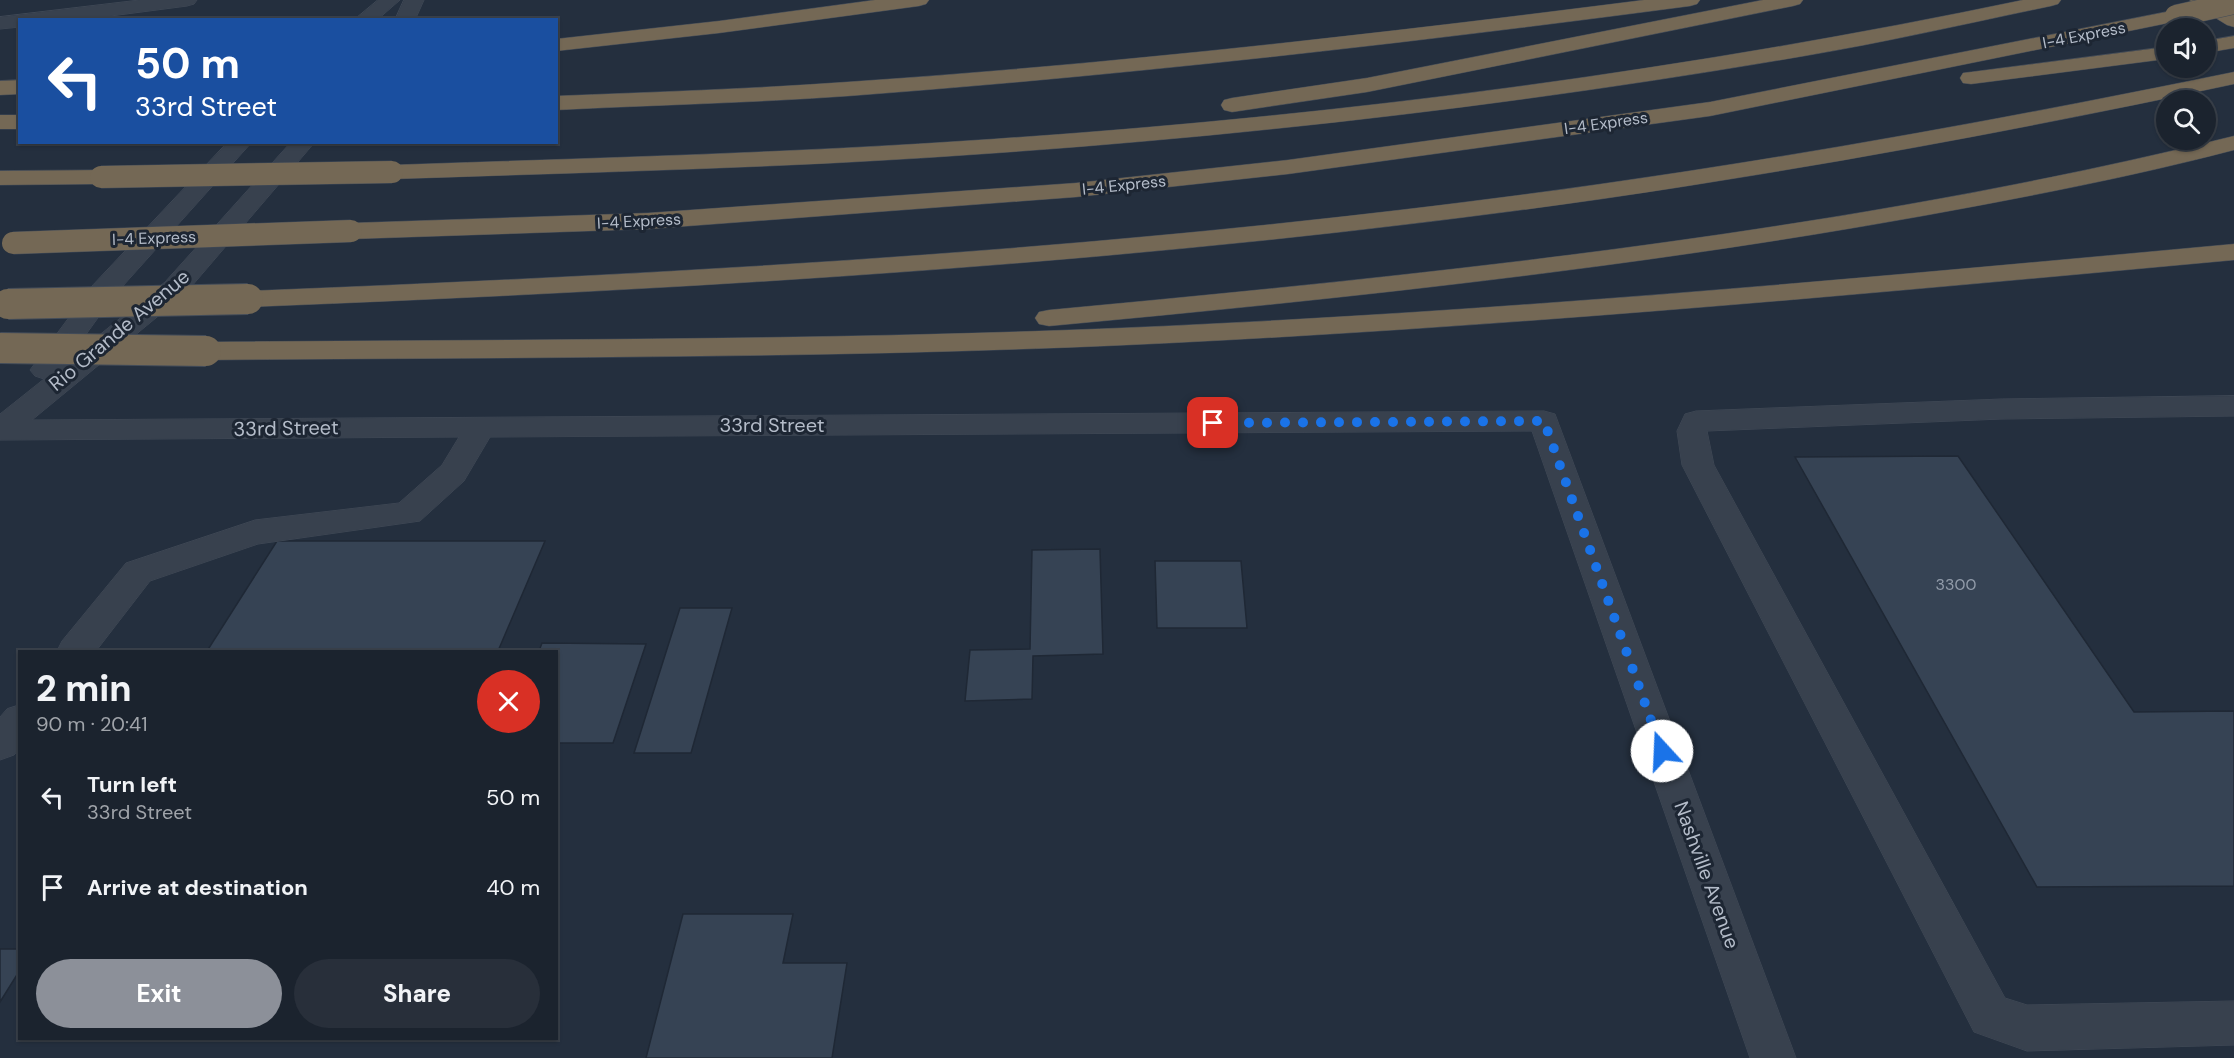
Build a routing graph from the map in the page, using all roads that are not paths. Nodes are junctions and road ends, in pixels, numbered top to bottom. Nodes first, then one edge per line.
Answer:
1 (187, 0) edge
2 (390, 0) edge
3 (414, 0) edge
4 (919, 0) edge
5 (1690, 0) edge
6 (1793, 0) edge
7 (2051, 0) edge
8 (2200, 0) edge
9 (2234, 3) edge
10 (44, 18) edge
11 (367, 18) edge
12 (406, 18) edge
13 (18, 21) edge
14 (2234, 21) edge
15 (0, 23) edge
16 (558, 45) edge
17 (2156, 53) edge
18 (2234, 78) edge
19 (18, 87) edge
20 (0, 88) edge
21 (558, 103) edge
22 (1710, 109) junction
23 (0, 122) edge
24 (18, 122) edge
25 (2234, 143) edge
26 (240, 144) edge
27 (302, 144) edge
28 (602, 165) junction
29 (0, 178) edge
30 (7, 243) edge
31 (2234, 252) edge
32 (4, 304) edge
33 (0, 348) edge
34 (610, 348) junction
35 (2234, 406) edge
36 (1544, 421) joint
37 (481, 427) junction
38 (0, 430) edge
39 (76, 650) edge
40 (18, 722) edge
41 (0, 744) edge
42 (2234, 1023) edge
43 (1773, 1058) edge

1 - 10 street
2 - 11 street
3 - 12 street
4 - 16 highway
5 - 21 highway
6 - 28 highway
7 - 28 highway
8 - 14 highway
9 - 22 highway, I-4 Express, bridge
13 - 15 street
17 - 22 highway
18 - 32 highway, bridge
19 - 20 highway
22 - 30 highway, I-4 Express, bridge
23 - 24 highway
25 - 34 highway
26 - 38 street, Rio Grande Avenue
27 - 38 street, Rio Grande Avenue
28 - 29 highway, bridge
31 - 34 highway
33 - 34 highway, bridge
35 - 42 street
36 - 37 street, 33rd Street
36 - 43 street, Nashville Avenue
37 - 38 street, 33rd Street
37 - 39 street
40 - 41 street

